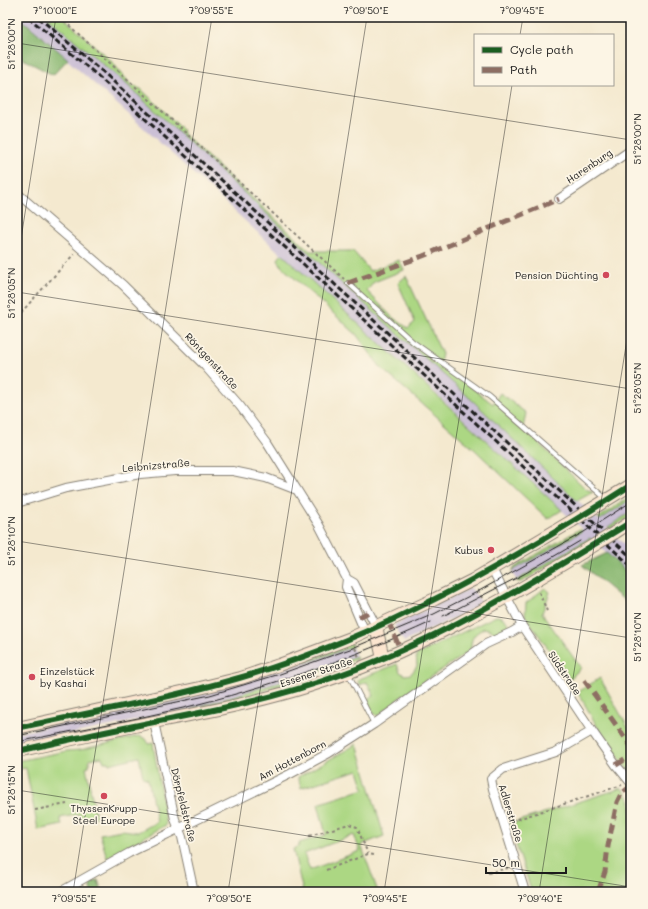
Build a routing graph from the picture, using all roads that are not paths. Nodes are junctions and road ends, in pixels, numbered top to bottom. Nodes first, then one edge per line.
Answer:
1 (631, 150) edge
2 (17, 193) edge
3 (559, 199) dead end
4 (348, 282) road end
5 (631, 485) edge
6 (297, 490) junction
7 (607, 500) junction
8 (17, 503) edge
9 (631, 522) edge
10 (492, 569) junction
11 (347, 579) junction
12 (507, 597) junction
13 (376, 626) junction
14 (522, 626) junction
15 (365, 632) junction
16 (383, 659) junction
17 (348, 672) junction
18 (154, 722) junction
19 (374, 724) junction
20 (17, 728) edge
21 (592, 731) junction
22 (17, 750) edge
23 (631, 782) edge
24 (178, 828) junction
25 (60, 892) edge
26 (194, 892) edge
27 (525, 892) edge

1 - 3 street, Harenburg
2 - 6 street, Röntgenstraße
4 - 7 lane
5 - 7 main road, Essener Straße
6 - 8 street, Leibnizstraße
6 - 11 street, Röntgenstraße
7 - 10 main road, Essener Straße, bridge
9 - 12 main road, Essener Straße, bridge
10 - 12 street, Südstraße
10 - 13 main road, Essener Straße
11 - 13 street, Röntgenstraße
11 - 15 street, Röntgenstraße
12 - 14 street, Südstraße
12 - 16 main road, Essener Straße
13 - 15 main road, Essener Straße
13 - 16 main road
14 - 19 street, Am Hottenborn
14 - 21 street, Südstraße
15 - 16 main road
15 - 20 main road, Essener Straße
16 - 17 main road, Essener Straße
17 - 18 main road, Essener Straße
17 - 19 lane
18 - 22 main road, Essener Straße
18 - 24 street, Dörpfeldstraße
19 - 24 street, Am Hottenborn
21 - 23 street, Südstraße
21 - 27 street, Adlerstraße
24 - 25 street, Am Hottenborn
24 - 26 street, Dörpfeldstraße

